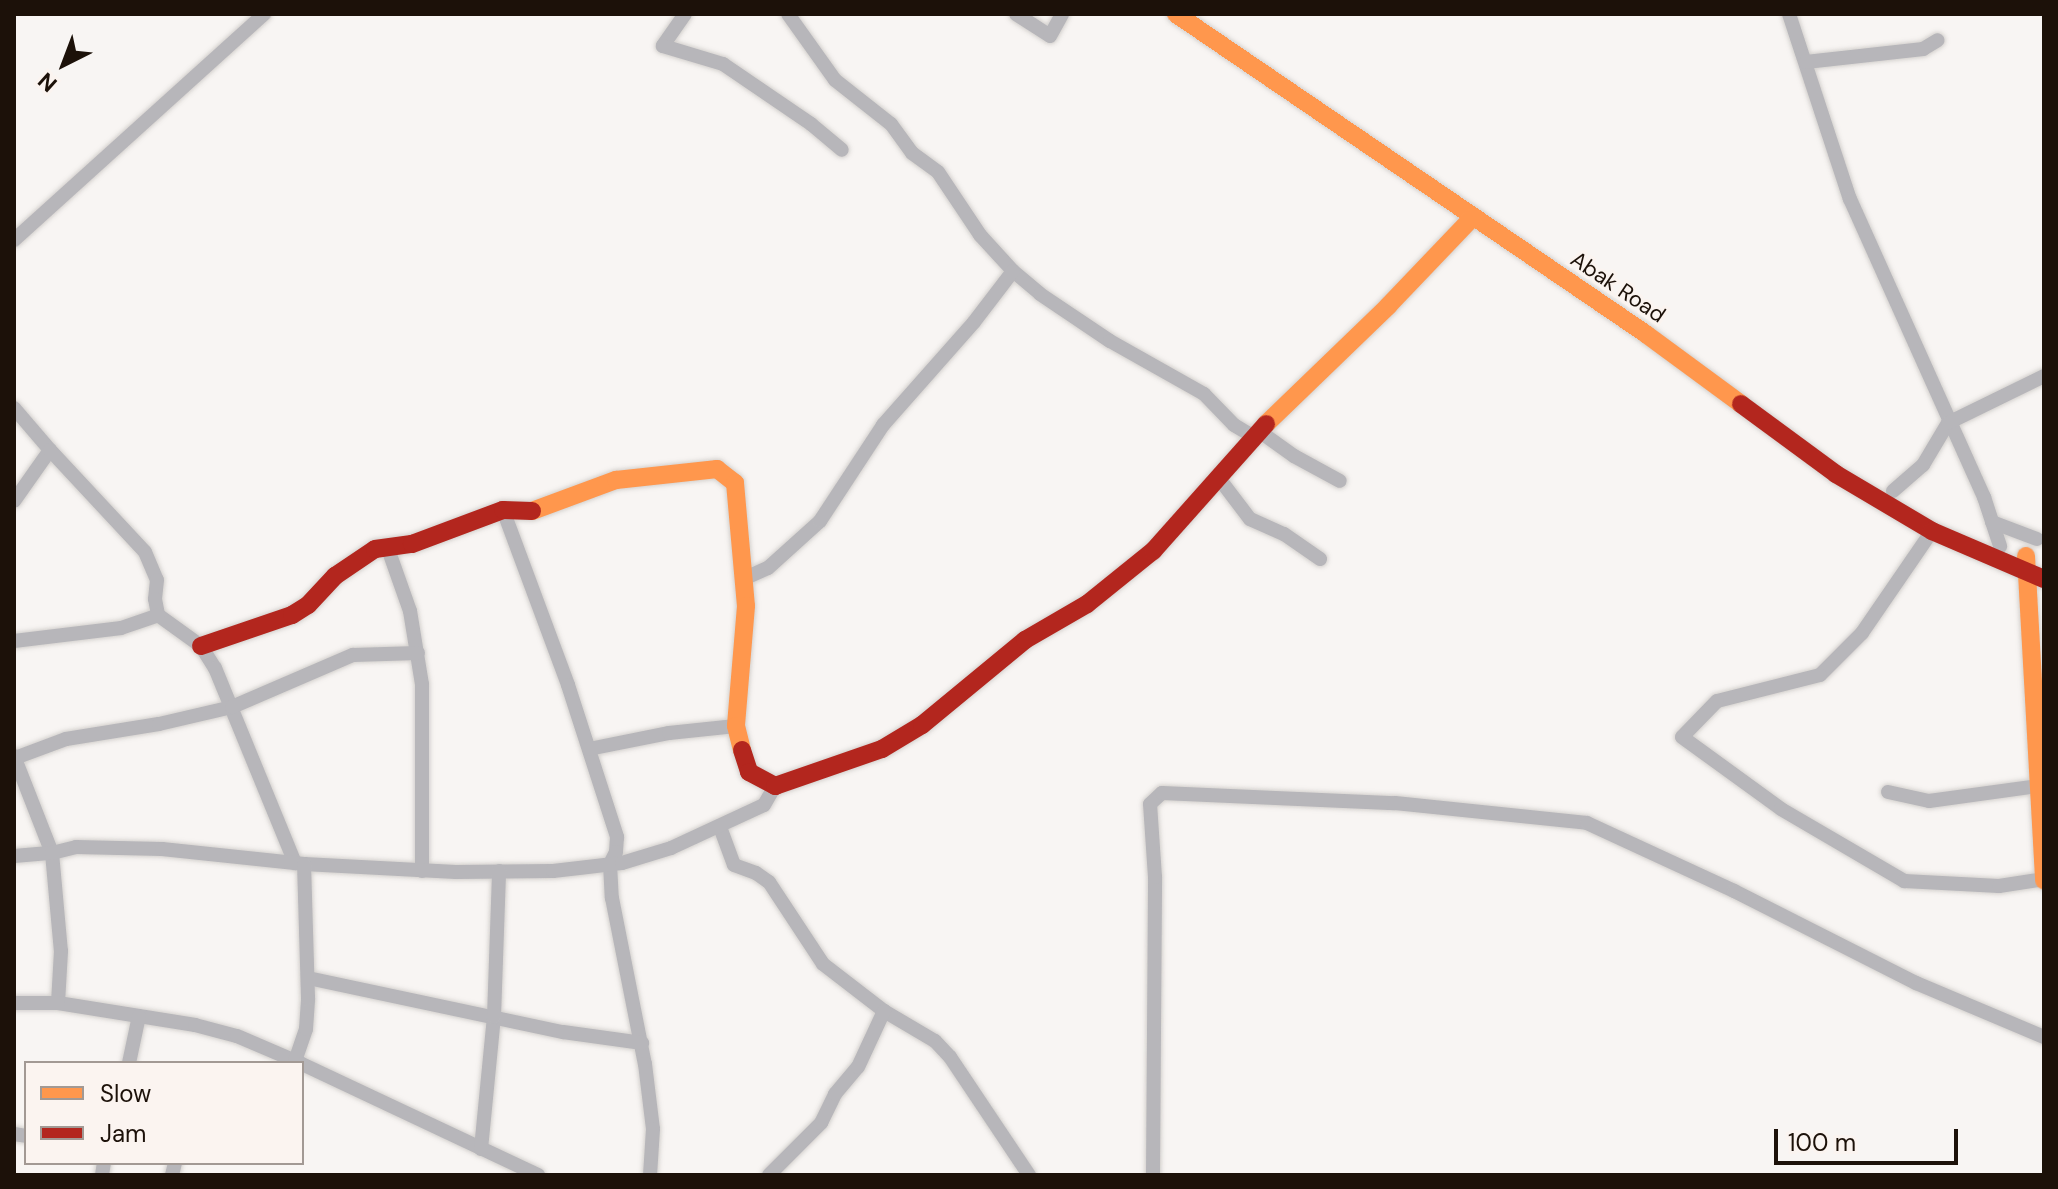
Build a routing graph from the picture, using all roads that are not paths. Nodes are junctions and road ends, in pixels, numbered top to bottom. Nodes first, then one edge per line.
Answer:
1 (264, 14) edge
2 (685, 14) edge
3 (788, 14) edge
4 (1016, 14) edge
5 (1062, 14) edge
6 (1176, 14) edge
7 (1201, 14) edge
8 (1789, 14) edge
9 (1938, 40) dead end
10 (1806, 62) junction
11 (842, 150) dead end
12 (1473, 217) junction
13 (14, 240) edge
14 (1013, 271) junction
15 (2044, 376) edge
16 (14, 408) edge
17 (1948, 423) junction
18 (1256, 434) junction
19 (50, 450) junction
20 (1218, 477) junction
21 (1340, 481) dead end
22 (1893, 491) junction
23 (14, 501) edge
24 (503, 510) junction
25 (1992, 522) junction
26 (1932, 531) junction
27 (2040, 535) edge
28 (387, 546) junction
29 (2000, 546) junction
30 (1320, 559) dead end
31 (2035, 568) edge
32 (743, 579) junction
33 (158, 615) junction
34 (14, 641) edge
35 (201, 646) junction
36 (418, 653) junction
37 (232, 707) junction
38 (736, 726) junction
39 (589, 749) junction
40 (15, 757) edge
41 (775, 786) junction
42 (2039, 786) junction
43 (1888, 792) dead end
44 (720, 827) junction
45 (52, 853) junction
46 (14, 856) edge
47 (300, 864) junction
48 (610, 864) junction
49 (422, 871) junction
50 (499, 871) junction
51 (2044, 880) edge
52 (308, 978) junction
53 (14, 1003) edge
54 (58, 1003) junction
55 (884, 1011) junction
56 (139, 1016) junction
57 (494, 1017) junction
58 (2044, 1037) edge
59 (642, 1043) junction
60 (129, 1061) edge
61 (294, 1061) edge
62 (299, 1061) edge
63 (304, 1065) edge
64 (481, 1149) junction
65 (538, 1175) edge
66 (650, 1175) edge
67 (769, 1175) edge
68 (1029, 1175) edge
69 (1153, 1175) edge

1 - 13 street
2 - 11 street
3 - 14 street
4 - 5 street
6 - 12 main road, Abak Road
7 - 22 main road, Abak Road
8 - 10 street
9 - 10 street
10 - 17 street
12 - 18 main road
12 - 26 main road, Abak Road
14 - 18 street
14 - 32 street
15 - 17 street
16 - 19 street
17 - 22 street
17 - 25 street
18 - 20 main road
18 - 21 street
19 - 23 street
19 - 33 street
20 - 30 street
20 - 41 main road
22 - 29 main road, Abak Road
24 - 28 main road
24 - 32 main road
24 - 39 street
25 - 27 street
25 - 29 street
26 - 31 main road, Abak Road
26 - 51 street
27 - 31 street
28 - 35 main road
28 - 36 street
29 - 31 main road, Abak Road
31 - 42 main road
32 - 38 main road
33 - 34 street
33 - 35 street
35 - 37 street
36 - 37 street
36 - 49 street
37 - 40 street
37 - 47 street
38 - 39 street
38 - 41 main road
39 - 48 street
40 - 45 street
41 - 44 street
42 - 43 street
42 - 51 main road
44 - 48 street
44 - 55 street
45 - 46 street
45 - 47 street
45 - 54 street
47 - 49 street
47 - 52 street
48 - 50 street
48 - 59 street
49 - 50 street
50 - 57 street
52 - 57 street
52 - 62 street
53 - 54 street
54 - 56 street
55 - 67 street
55 - 68 street
56 - 60 street
56 - 61 street
57 - 59 street
57 - 64 street
58 - 69 street
59 - 66 street
63 - 64 street
64 - 65 street

